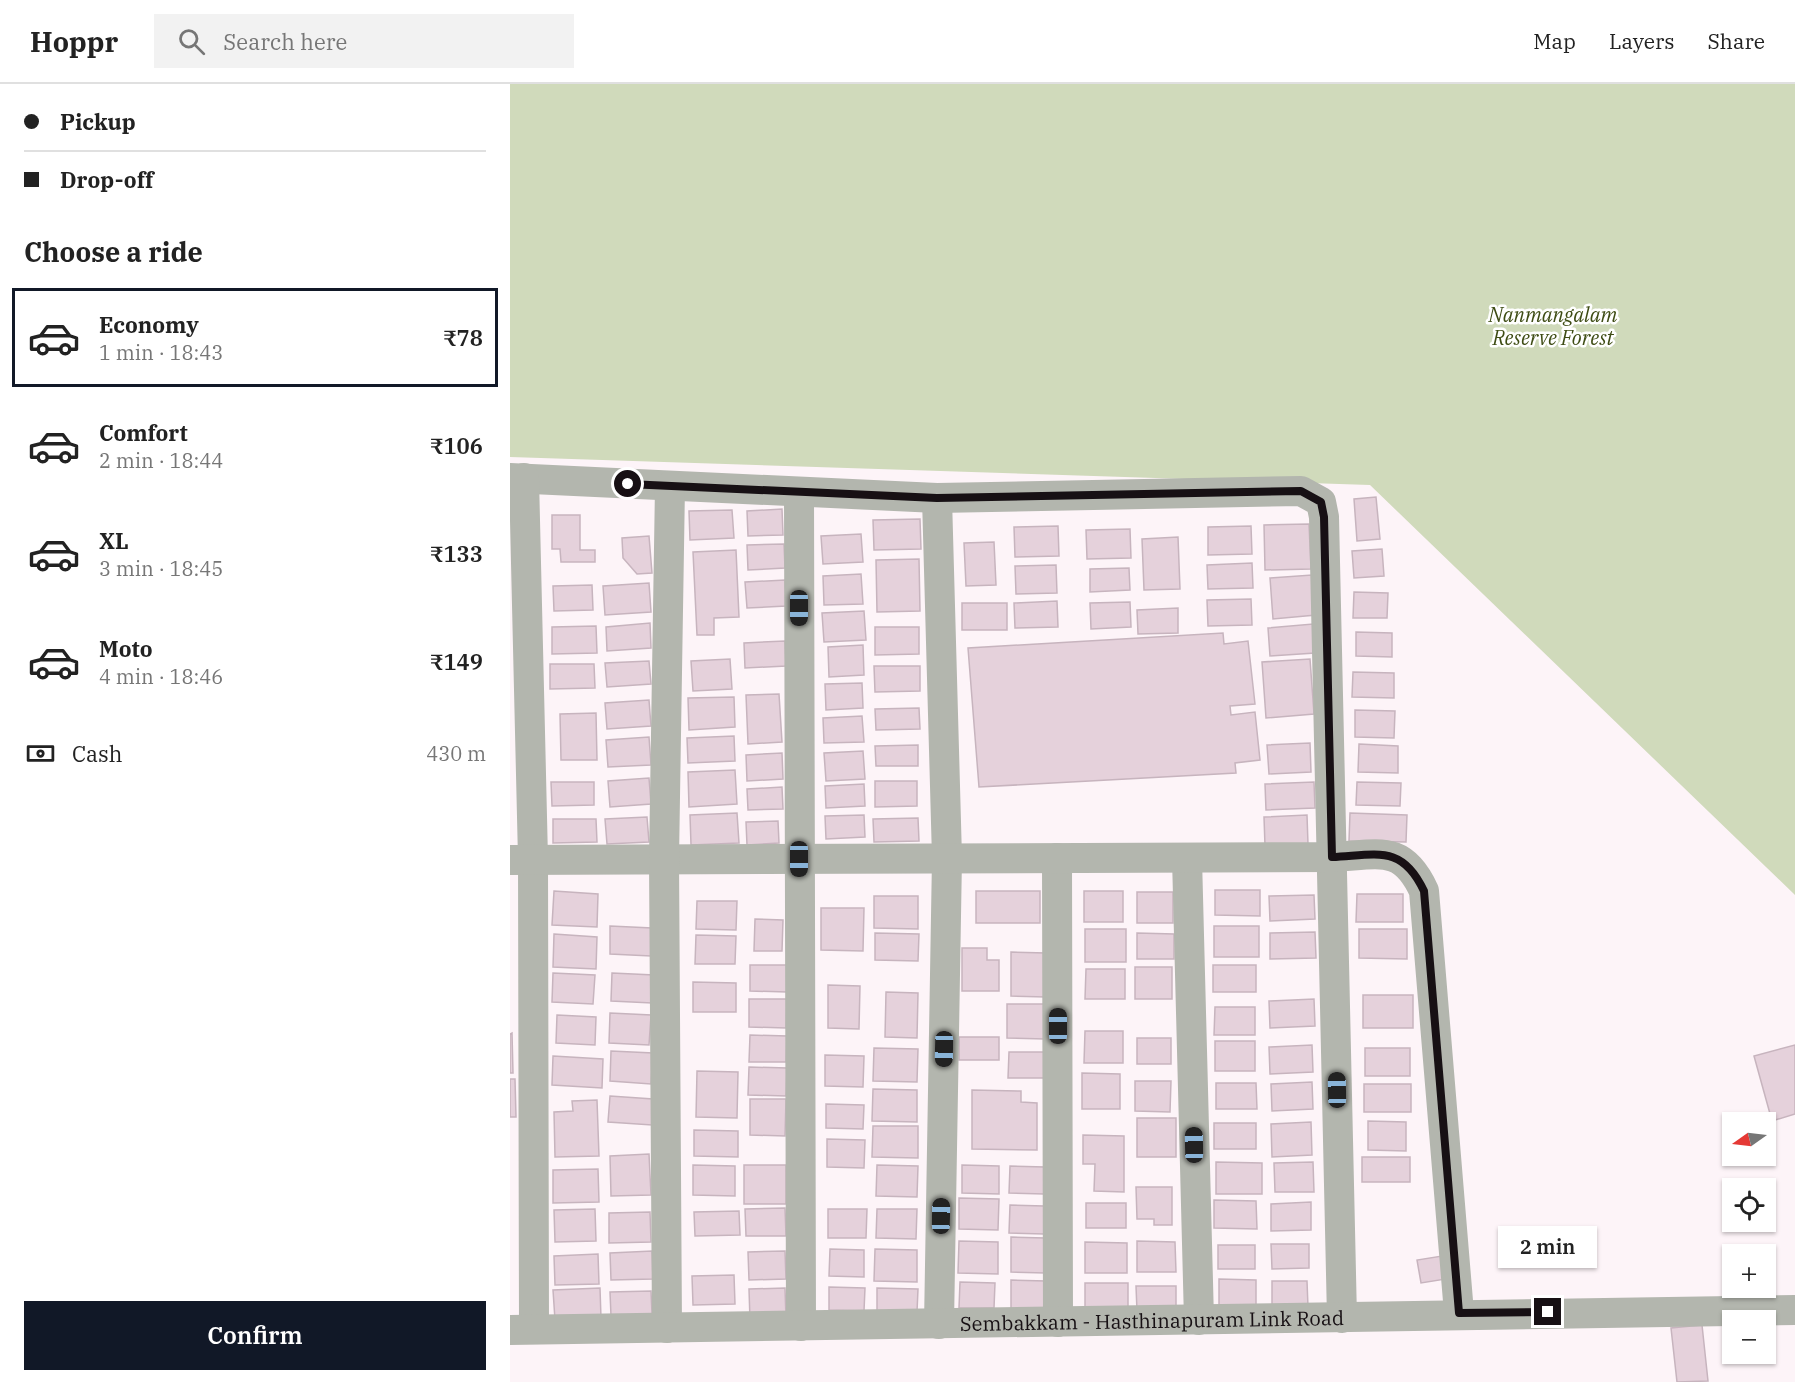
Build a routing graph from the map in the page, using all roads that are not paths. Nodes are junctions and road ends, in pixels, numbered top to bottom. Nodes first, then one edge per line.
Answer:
1 (517, 478) edge
2 (670, 486) junction
3 (799, 494) junction
4 (937, 498) junction
5 (1332, 857) junction
6 (947, 858) junction
7 (1058, 858) junction
8 (1187, 858) junction
9 (664, 859) junction
10 (799, 859) junction
11 (522, 860) edge
12 (1795, 1310) edge
13 (1459, 1313) junction
14 (1342, 1318) junction
15 (1198, 1320) junction
16 (1058, 1322) junction
17 (939, 1324) junction
18 (801, 1326) junction
19 (667, 1328) junction
20 (522, 1330) edge

1 - 2 street
1 - 11 street
2 - 3 street
2 - 9 street
3 - 4 street
3 - 10 street
4 - 5 street
4 - 6 street
5 - 8 street
5 - 13 street
5 - 14 street
6 - 7 street
6 - 10 street
6 - 17 street
7 - 8 street
7 - 16 street
8 - 15 street
9 - 10 street
9 - 11 street
9 - 19 street
10 - 18 street
11 - 20 street
12 - 13 street, Sembakkam - Hasthinapuram Link Road
13 - 14 street, Sembakkam - Hasthinapuram Link Road
14 - 15 street, Sembakkam - Hasthinapuram Link Road
15 - 16 street, Sembakkam - Hasthinapuram Link Road
16 - 17 street, Sembakkam - Hasthinapuram Link Road
17 - 18 street, Sembakkam - Hasthinapuram Link Road
18 - 19 street, Sembakkam - Hasthinapuram Link Road
19 - 20 street, Sembakkam - Hasthinapuram Link Road

